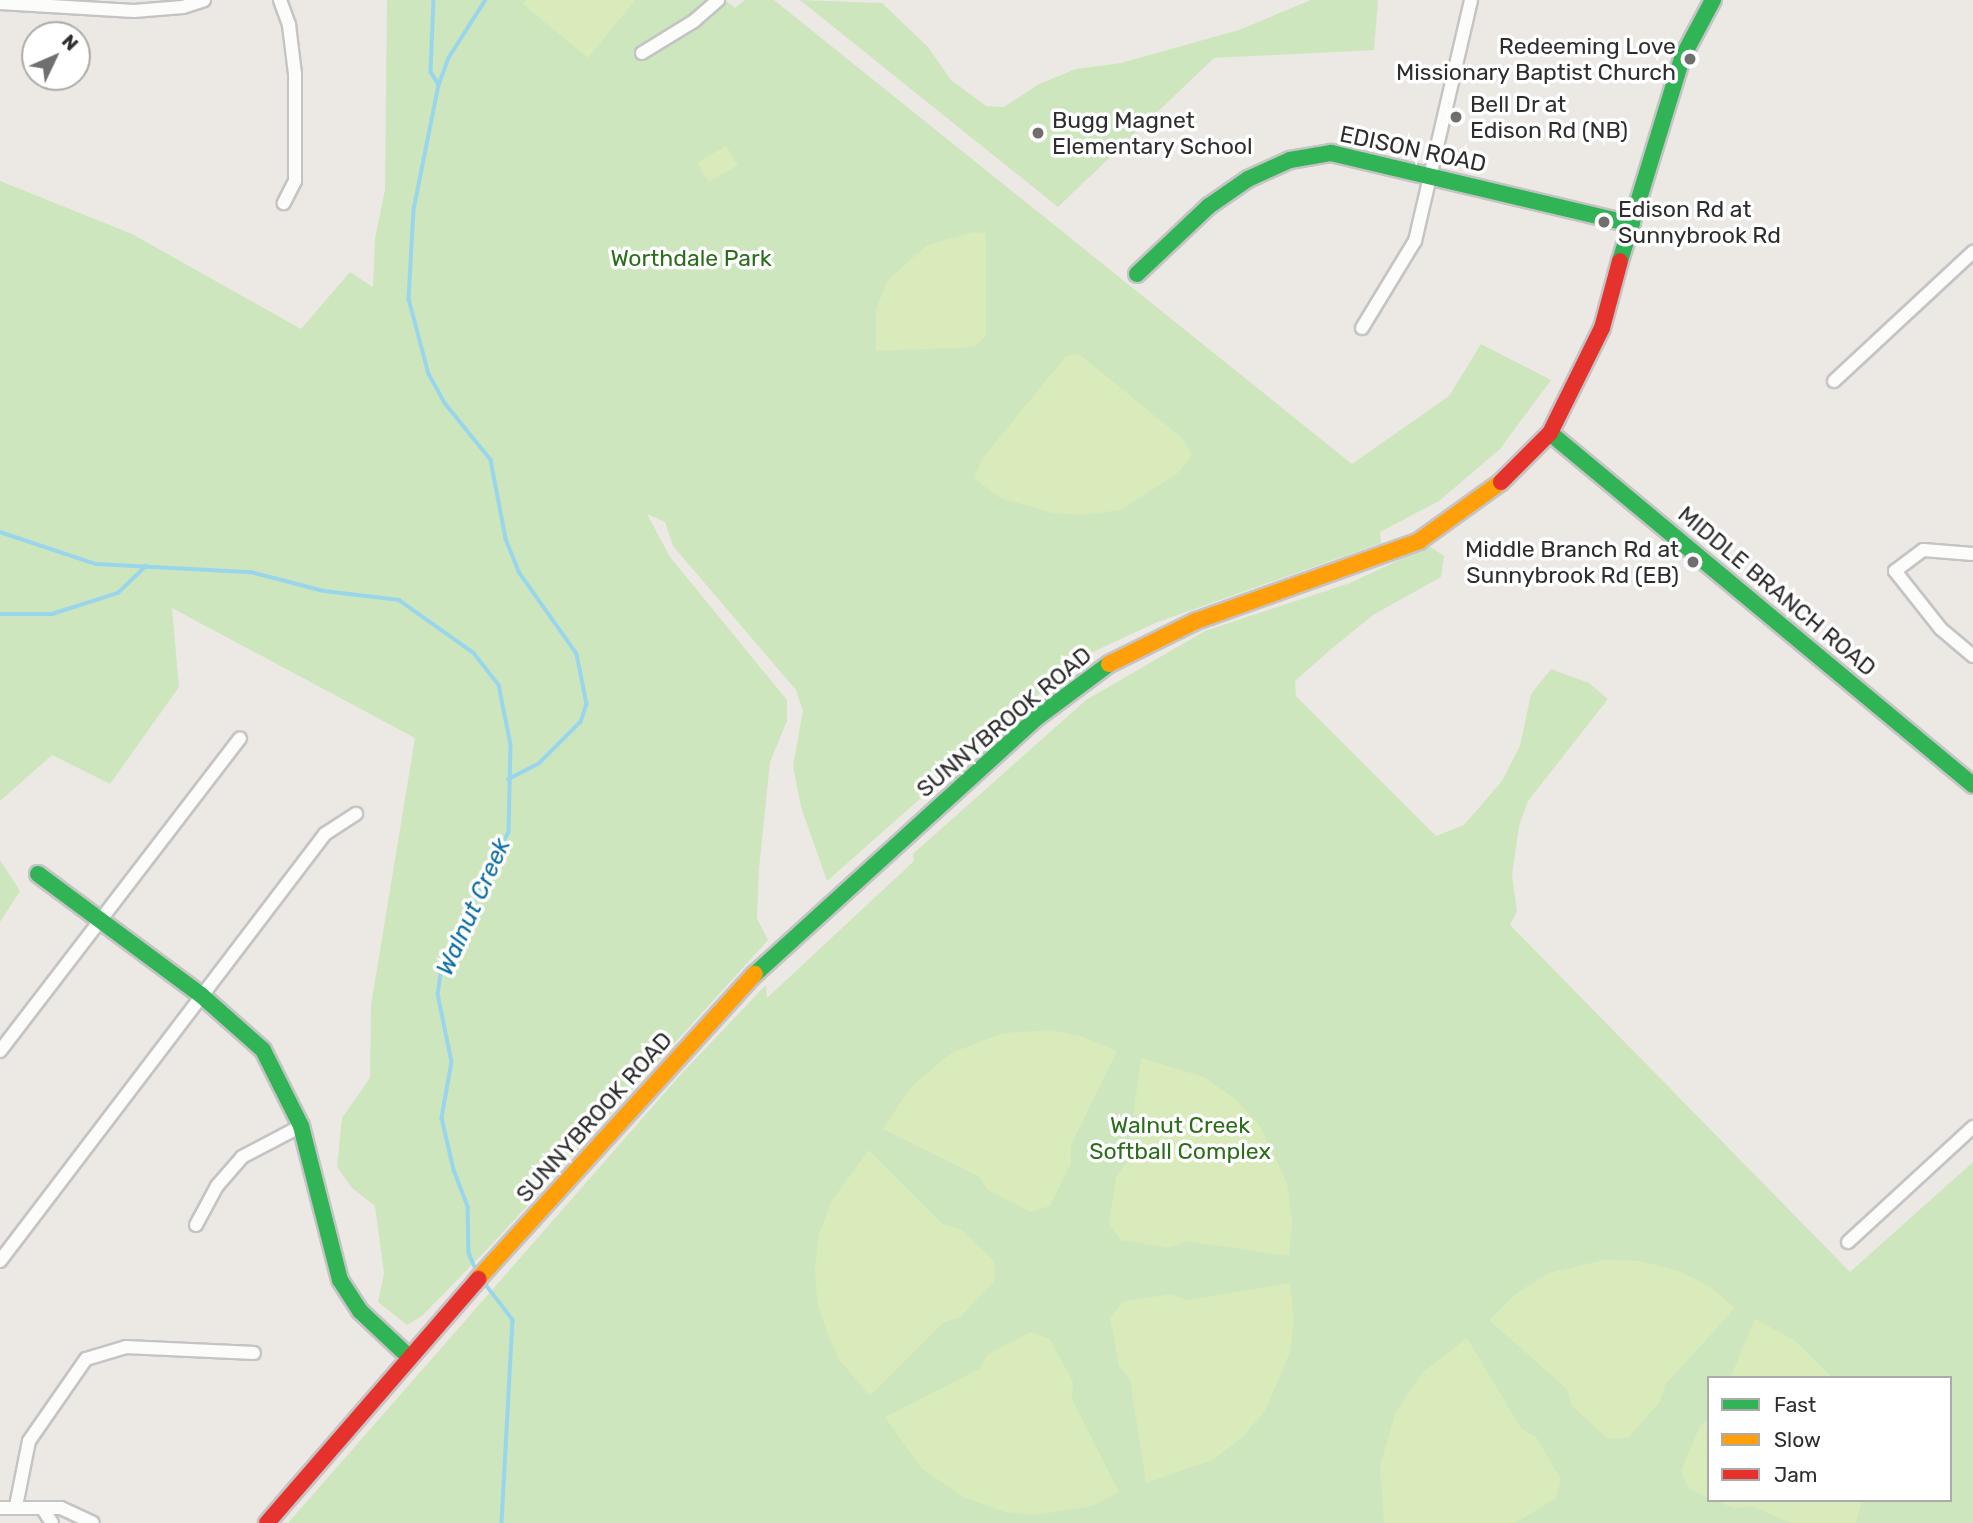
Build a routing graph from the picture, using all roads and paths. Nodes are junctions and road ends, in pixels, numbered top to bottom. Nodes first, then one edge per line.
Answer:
1 (204, 0) edge
2 (280, 0) edge
3 (718, 0) edge
4 (1471, 0) edge
5 (1713, 0) edge
6 (0, 3) edge
7 (41, 3) edge
8 (642, 53) dead end
9 (1430, 173) junction
10 (284, 203) dead end
11 (1632, 225) junction
12 (1973, 252) edge
13 (1137, 274) dead end
14 (1362, 328) dead end
15 (1833, 381) dead end
16 (1550, 433) junction
17 (1973, 554) edge
18 (1973, 656) edge
19 (240, 737) dead end
20 (1973, 785) edge
21 (356, 814) dead end
22 (38, 874) dead end
23 (100, 920) junction
24 (201, 995) junction
25 (0, 1051) edge
26 (301, 1126) junction
27 (1973, 1127) edge
28 (196, 1225) dead end
29 (1848, 1242) dead end
30 (0, 1261) edge
31 (254, 1353) dead end
32 (408, 1356) junction
33 (16, 1506) junction
34 (0, 1508) edge
35 (44, 1511) junction
36 (52, 1523) edge
37 (93, 1523) edge
38 (267, 1523) edge

1 - 7 street
2 - 10 street
3 - 8 street
4 - 9 street
5 - 11 main road, SUNNYBROOK ROAD
6 - 7 street
9 - 11 main road, EDISON ROAD
9 - 13 main road, EDISON ROAD
9 - 14 street
11 - 16 main road, SUNNYBROOK ROAD
12 - 15 street
16 - 20 main road, MIDDLE BRANCH ROAD
16 - 32 main road, SUNNYBROOK ROAD
17 - 18 street
19 - 23 street
21 - 24 street
22 - 23 main road
23 - 24 main road
23 - 25 street
24 - 26 main road
24 - 30 street
26 - 28 street
26 - 32 main road
27 - 29 street
31 - 33 street
32 - 38 main road, SUNNYBROOK ROAD
33 - 34 street
33 - 35 street
35 - 36 street
35 - 37 street

